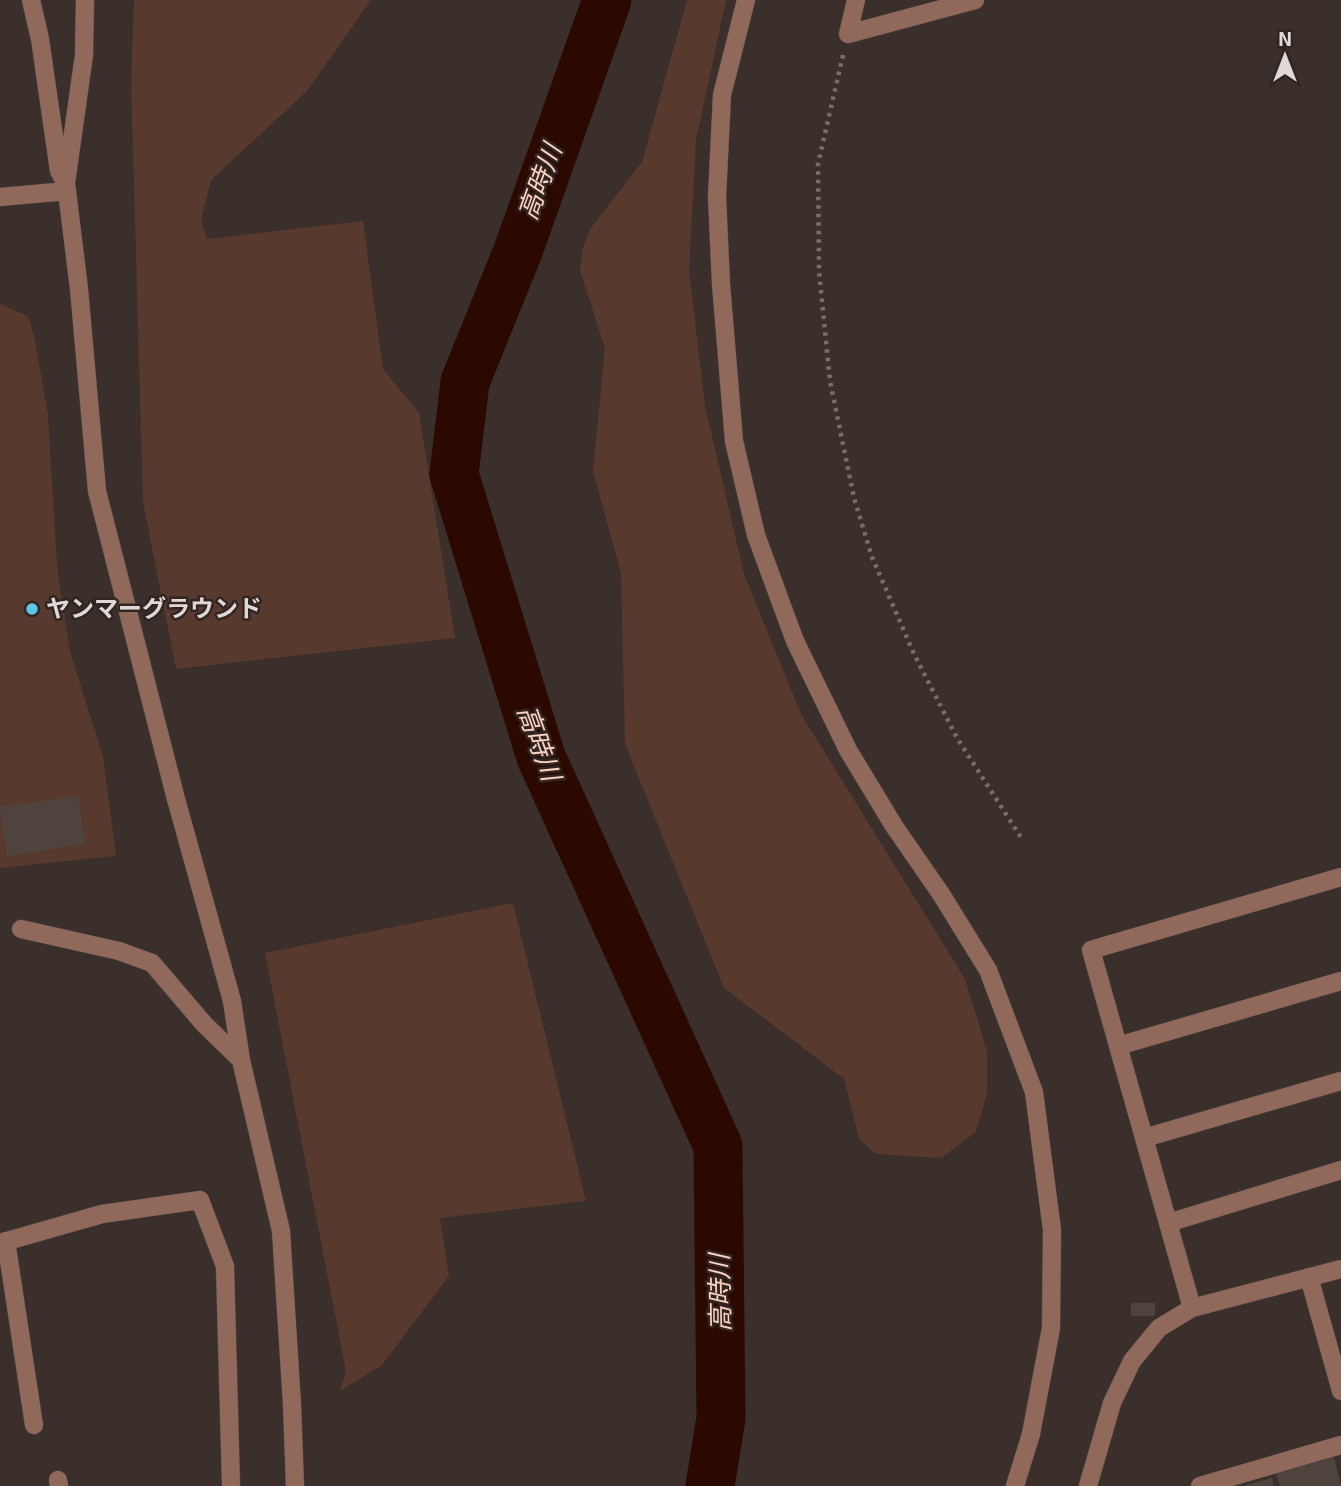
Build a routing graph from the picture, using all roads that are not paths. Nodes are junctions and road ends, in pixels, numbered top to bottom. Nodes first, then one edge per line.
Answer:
1 (32, 0) edge
2 (85, 0) edge
3 (746, 0) edge
4 (856, 0) edge
5 (975, 0) edge
6 (67, 187) junction
7 (0, 197) edge
8 (1341, 877) edge
9 (20, 929) dead end
10 (1341, 981) edge
11 (1118, 1046) junction
12 (241, 1060) junction
13 (1341, 1082) edge
14 (1144, 1138) junction
15 (1341, 1170) edge
16 (1168, 1223) junction
17 (3, 1242) edge
18 (1341, 1269) edge
19 (1309, 1277) junction
20 (1192, 1308) junction
21 (1341, 1391) edge
22 (34, 1426) dead end
23 (1341, 1445) edge
24 (232, 1486) edge
25 (295, 1486) edge
26 (1015, 1486) edge
27 (1088, 1486) edge
28 (1200, 1486) edge

1 - 6 street
2 - 6 street
3 - 26 street
4 - 5 street
6 - 7 street
6 - 12 street
8 - 11 street
9 - 12 street
10 - 11 street
11 - 14 street
12 - 25 street
13 - 14 street
14 - 16 street
15 - 16 street
16 - 20 street
17 - 22 street
17 - 24 street
18 - 19 street
19 - 20 street
19 - 21 street
20 - 27 street
23 - 28 street

